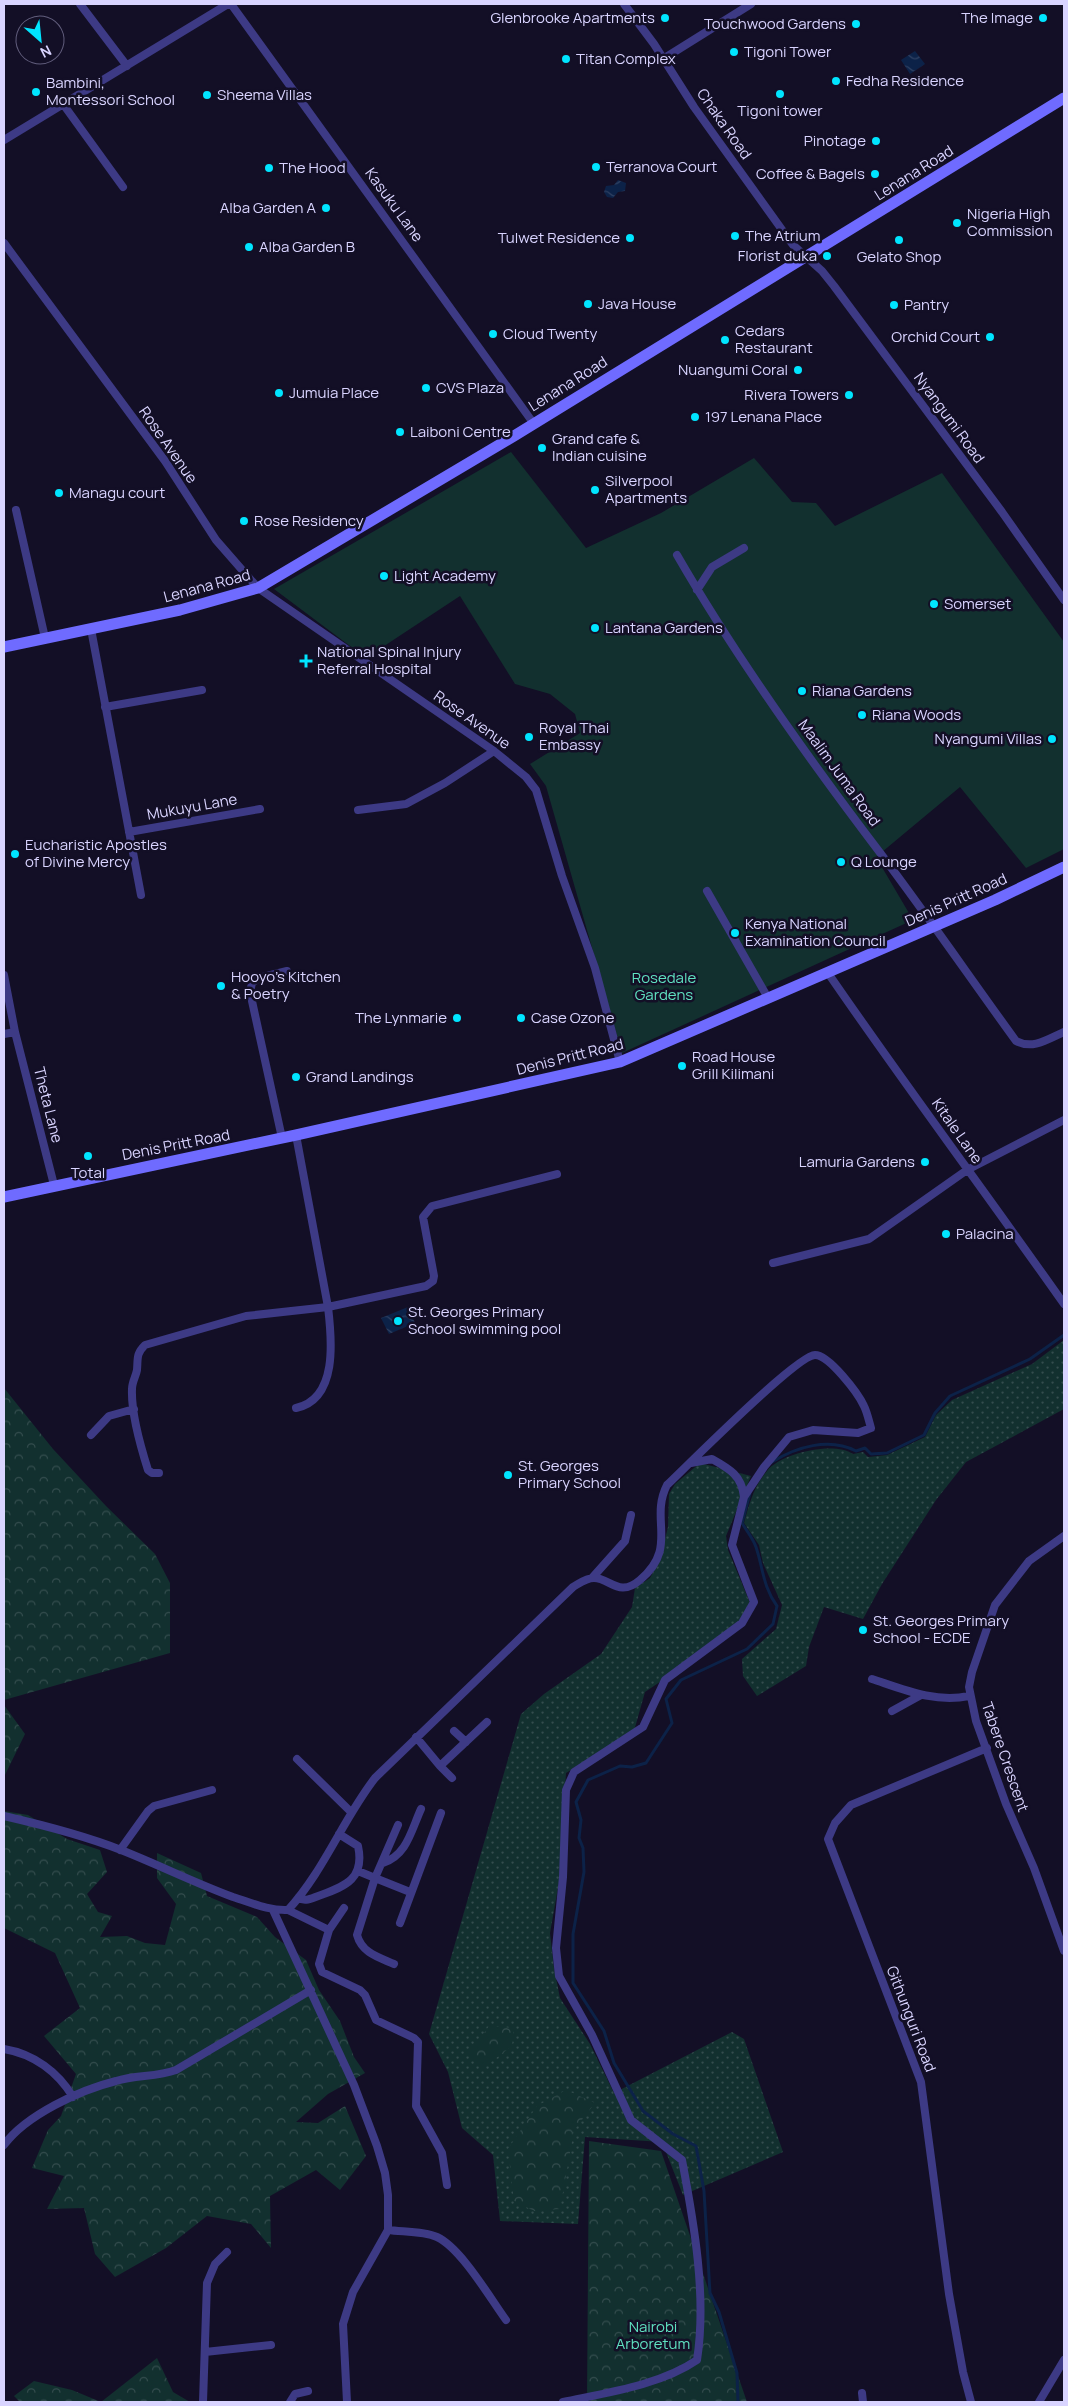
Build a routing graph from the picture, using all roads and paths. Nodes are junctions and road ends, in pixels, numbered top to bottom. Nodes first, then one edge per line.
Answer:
1 (80, 4) edge
2 (230, 4) edge
3 (751, 4) edge
4 (628, 5) edge
5 (663, 59) junction
6 (127, 66) junction
7 (1064, 98) edge
8 (62, 104) junction
9 (4, 140) edge
10 (123, 187) dead end
11 (4, 243) edge
12 (805, 257) junction
13 (534, 424) junction
14 (16, 510) dead end
15 (744, 548) dead end
16 (676, 555) dead end
17 (258, 588) junction
18 (697, 590) junction
19 (1064, 600) edge
20 (91, 629) junction
21 (45, 638) junction
22 (4, 647) edge
23 (202, 690) dead end
24 (105, 708) junction
25 (494, 751) junction
26 (260, 809) dead end
27 (358, 810) dead end
28 (129, 832) junction
29 (1064, 867) edge
30 (707, 890) dead end
31 (142, 895) dead end
32 (934, 927) junction
33 (287, 970) dead end
34 (828, 972) junction
35 (4, 975) edge
36 (768, 998) junction
37 (15, 1032) junction
38 (1064, 1032) edge
39 (4, 1034) edge
40 (620, 1062) junction
41 (1064, 1120) edge
42 (296, 1135) junction
43 (282, 1138) junction
44 (967, 1170) junction
45 (557, 1174) dead end
46 (54, 1185) junction
47 (4, 1197) edge
48 (773, 1263) dead end
49 (1064, 1304) edge
50 (328, 1307) junction
51 (296, 1408) dead end
52 (134, 1409) junction
53 (91, 1435) dead end
54 (689, 1464) junction
55 (159, 1474) dead end
56 (744, 1497) junction
57 (631, 1515) dead end
58 (1064, 1536) edge
59 (592, 1578) junction
60 (872, 1679) dead end
61 (921, 1695) junction
62 (970, 1696) junction
63 (892, 1711) dead end
64 (487, 1722) dead end
65 (454, 1731) dead end
66 (416, 1738) junction
67 (466, 1742) junction
68 (987, 1748) junction
69 (297, 1759) dead end
70 (440, 1766) junction
71 (452, 1778) dead end
72 (212, 1790) dead end
73 (421, 1809) dead end
74 (351, 1812) junction
75 (441, 1813) dead end
76 (4, 1816) edge
77 (398, 1825) dead end
78 (338, 1834) junction
79 (120, 1850) junction
80 (383, 1862) junction
81 (358, 1871) junction
82 (376, 1878) junction
83 (410, 1892) junction
84 (298, 1898) junction
85 (344, 1908) dead end
86 (273, 1910) junction
87 (288, 1910) junction
88 (400, 1923) dead end
89 (329, 1930) junction
90 (1064, 1951) edge
91 (394, 1964) dead end
92 (311, 1990) junction
93 (4, 2049) edge
94 (73, 2097) junction
95 (4, 2145) edge
96 (447, 2184) dead end
97 (388, 2230) junction
98 (227, 2252) dead end
99 (506, 2320) dead end
100 (271, 2345) dead end
101 (205, 2352) junction
102 (1064, 2360) edge
103 (308, 2391) dead end
104 (862, 2393) dead end
105 (202, 2402) edge
106 (290, 2402) edge
107 (347, 2402) edge
108 (563, 2402) edge
109 (863, 2402) edge
110 (971, 2402) edge
111 (1039, 2402) edge

1 - 6 street
2 - 6 street
2 - 13 street, Kasuku Lane
3 - 5 street
4 - 5 street, Chaka Road
5 - 12 street, Chaka Road
6 - 8 street
7 - 12 street, Lenana Road
8 - 9 street
8 - 10 street
11 - 17 street, Rose Avenue
12 - 13 street, Lenana Road
12 - 19 street, Nyangumi Road
13 - 17 street, Lenana Road
14 - 21 street
15 - 18 street
16 - 18 street, Maalim Juma Road
17 - 20 street, Lenana Road
17 - 25 street, Rose Avenue
18 - 32 street, Maalim Juma Road
20 - 21 street, Lenana Road
20 - 24 street, Mukuyu Lane
21 - 22 street, Lenana Road
23 - 24 street
24 - 28 street, Mukuyu Lane
25 - 27 street
25 - 40 street, Rose Avenue
26 - 28 street, Mukuyu Lane
28 - 31 street, Mukuyu Lane
29 - 32 street, Denis Pritt Road
30 - 36 street
32 - 34 street, Denis Pritt Road
32 - 38 street, Maalim Juma Road
33 - 43 street
34 - 36 street, Denis Pritt Road
34 - 44 street, Kitale Lane
35 - 37 street, Theta Lane
36 - 40 street, Denis Pritt Road
37 - 39 street
37 - 46 street, Theta Lane
40 - 42 street, Denis Pritt Road
41 - 44 street
42 - 43 street, Denis Pritt Road
42 - 50 street
43 - 46 street, Denis Pritt Road
44 - 48 street
44 - 49 street, Kitale Lane
45 - 50 street
46 - 47 street, Denis Pritt Road
50 - 51 street
50 - 52 street
52 - 53 street
52 - 55 street
54 - 56 street
54 - 56 street
54 - 59 street
56 - 108 street
57 - 59 street
58 - 62 street, Tabere Crescent
59 - 66 street
60 - 61 street
61 - 62 street
61 - 63 street
62 - 68 street, Tabere Crescent
64 - 67 street
65 - 67 street
66 - 70 street
66 - 74 street
67 - 70 street
68 - 90 street, Tabere Crescent
68 - 110 street, Githunguri Road
69 - 74 street
70 - 71 street
72 - 79 street
73 - 80 street
74 - 78 street
75 - 83 street
76 - 79 street
77 - 80 street
78 - 81 street
78 - 84 street
79 - 86 street
80 - 82 street
81 - 82 street
81 - 84 street
82 - 83 street
82 - 91 street
83 - 88 street
84 - 87 street
85 - 89 street
86 - 87 street
86 - 92 street
87 - 89 street
89 - 96 street
92 - 94 street
92 - 97 street
93 - 94 street
94 - 95 street
97 - 99 street
97 - 107 street
98 - 101 street
100 - 101 street
101 - 105 street
102 - 111 street
103 - 106 street
104 - 109 street

